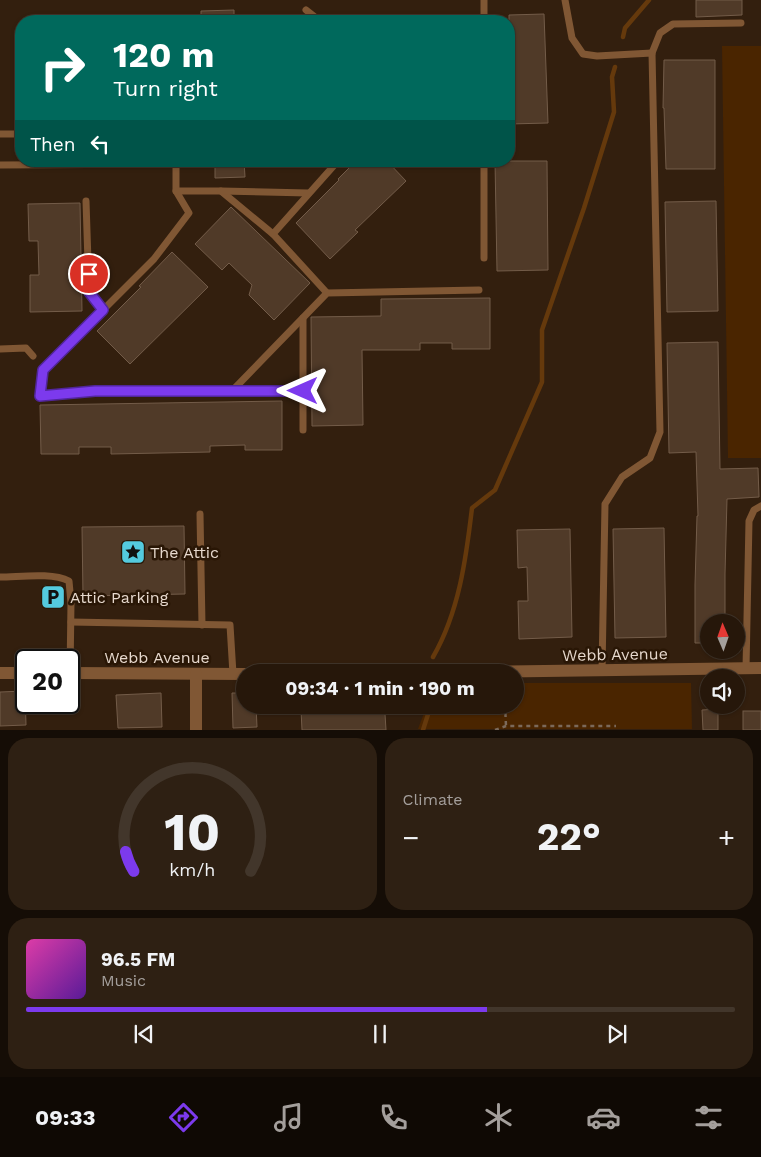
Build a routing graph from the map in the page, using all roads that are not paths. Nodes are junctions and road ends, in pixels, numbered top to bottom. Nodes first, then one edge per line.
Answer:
1 (484, 0) edge
2 (565, 0) edge
3 (306, 10) dead end
4 (312, 15) edge
5 (484, 15) edge
6 (741, 22) dead end
7 (652, 53) junction
8 (0, 134) edge
9 (15, 134) edge
10 (0, 165) edge
11 (15, 165) edge
12 (176, 167) edge
13 (333, 167) edge
14 (484, 167) edge
15 (176, 191) junction
16 (220, 191) junction
17 (308, 194) junction
18 (86, 201) dead end
19 (272, 234) junction
20 (484, 258) dead end
21 (479, 290) dead end
22 (327, 293) junction
23 (103, 310) junction
24 (303, 318) junction
25 (0, 349) edge
26 (33, 356) dead end
27 (232, 391) junction
28 (303, 391) junction
29 (303, 430) dead end
30 (761, 506) edge
31 (200, 514) dead end
32 (0, 577) edge
33 (71, 622) junction
34 (202, 625) junction
35 (70, 649) edge
36 (237, 664) edge
37 (746, 668) junction
38 (761, 668) edge
39 (602, 670) junction
40 (524, 671) edge
41 (0, 673) edge
42 (15, 673) edge
43 (80, 673) edge
44 (196, 674) junction
45 (236, 674) edge
46 (196, 730) edge

1 - 5 lane
2 - 7 lane
3 - 4 lane
6 - 7 lane
7 - 39 lane
8 - 9 lane
10 - 11 lane
12 - 15 lane
13 - 17 lane
14 - 20 lane
15 - 16 lane
15 - 23 lane
16 - 17 lane
16 - 19 lane
17 - 19 lane
18 - 23 lane
19 - 22 lane
21 - 22 lane
22 - 24 lane
23 - 27 lane
24 - 27 lane
24 - 28 lane
25 - 26 lane
27 - 28 lane
28 - 29 lane
30 - 37 lane
31 - 34 lane
32 - 33 lane
33 - 34 lane
33 - 35 lane
34 - 36 lane
37 - 38 street, Webb Avenue
37 - 39 street, Webb Avenue
39 - 40 street, Webb Avenue
41 - 42 street
43 - 44 street, Webb Avenue
44 - 45 street, Webb Avenue
44 - 46 street

